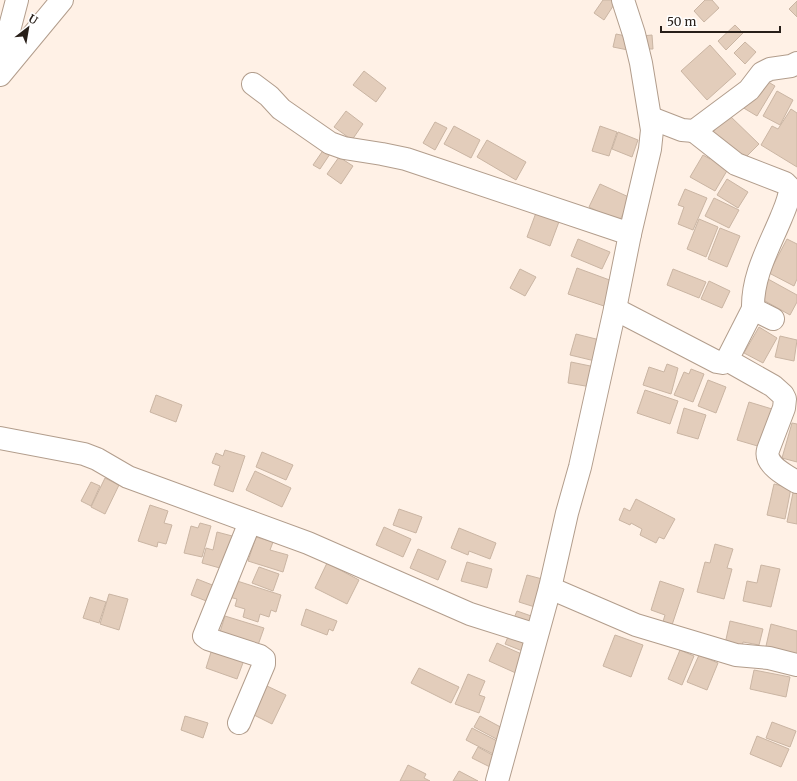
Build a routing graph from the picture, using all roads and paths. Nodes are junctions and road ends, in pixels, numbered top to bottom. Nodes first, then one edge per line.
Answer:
1 (62, 0) edge
2 (624, 0) edge
3 (10, 10) edge
4 (797, 63) edge
5 (0, 65) edge
6 (0, 75) edge
7 (253, 84) dead end
8 (650, 118) junction
9 (694, 131) junction
10 (630, 234) junction
11 (753, 309) junction
12 (615, 310) junction
13 (773, 319) dead end
14 (727, 360) junction
15 (0, 438) edge
16 (797, 482) edge
17 (250, 522) junction
18 (550, 588) junction
19 (536, 635) junction
20 (797, 665) edge
21 (239, 723) dead end
22 (497, 781) edge

1 - 6 street
2 - 8 street
3 - 5 street
4 - 9 street
7 - 10 street
8 - 9 street
8 - 10 street
9 - 11 street
10 - 12 street
11 - 13 street
11 - 14 street
12 - 14 street
12 - 18 street
14 - 16 street
15 - 17 street
17 - 19 street
17 - 21 street
18 - 19 street
18 - 20 street
19 - 22 street

